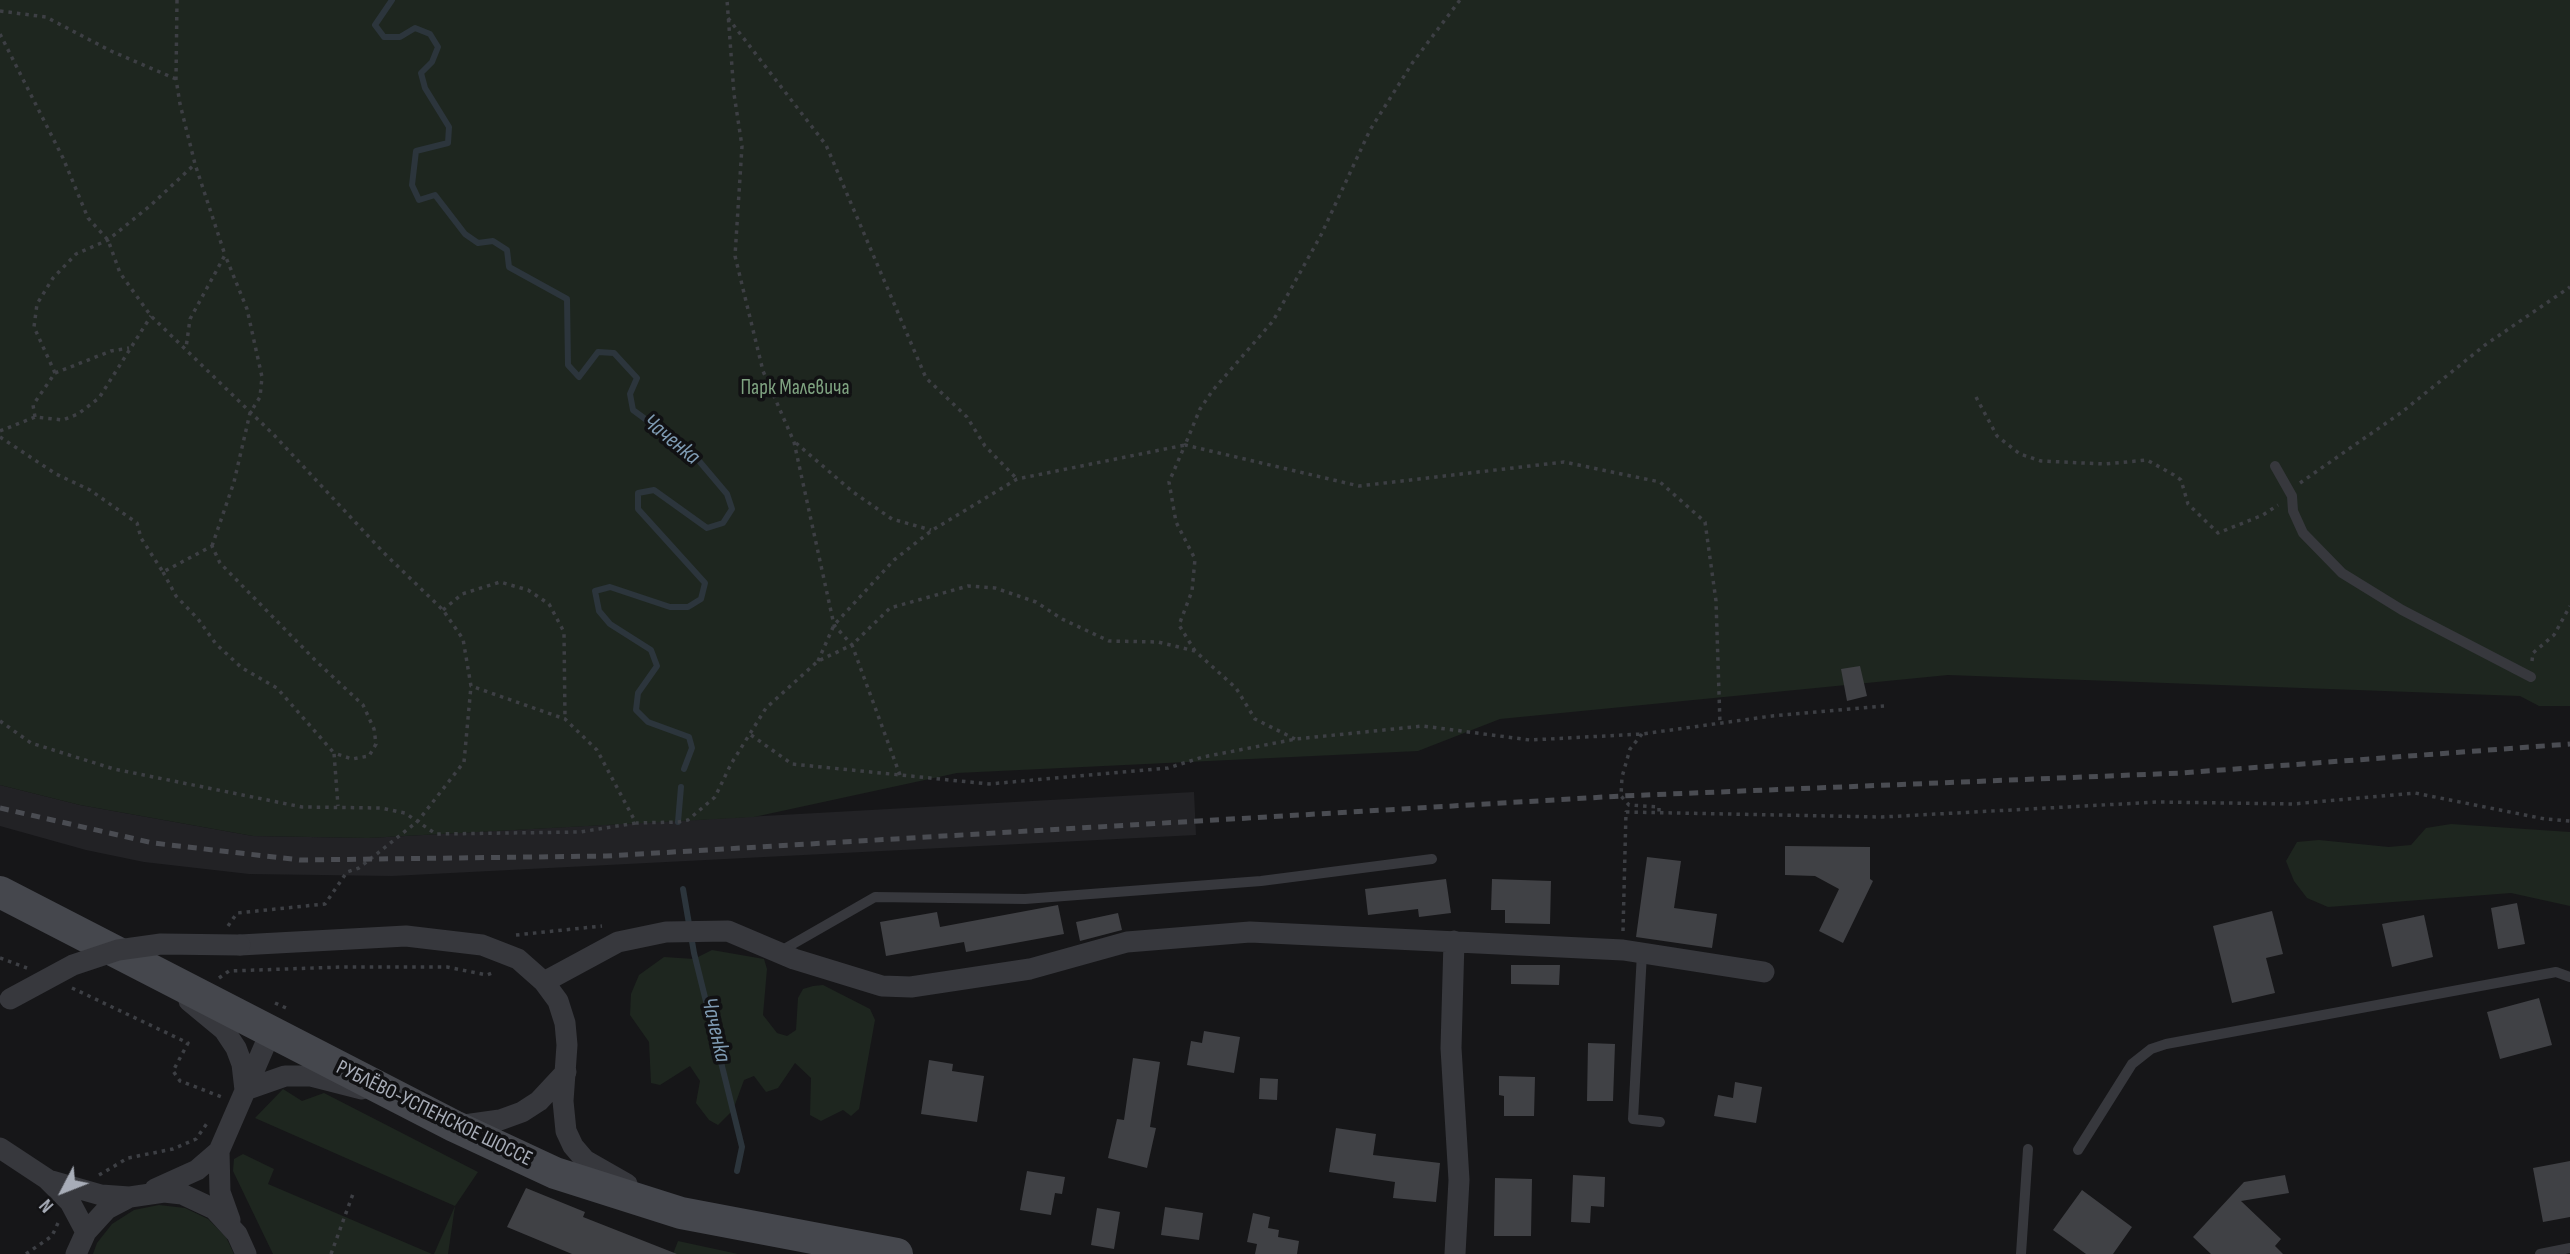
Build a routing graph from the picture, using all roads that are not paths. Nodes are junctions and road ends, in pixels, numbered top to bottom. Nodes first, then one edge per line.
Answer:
1 (2275, 466) dead end
2 (2531, 677) road end
3 (1432, 859) dead end
4 (0, 892) edge
5 (1454, 941) junction
6 (779, 951) junction
7 (1632, 952) junction
8 (135, 962) junction
9 (1765, 972) dead end
10 (2570, 977) edge
11 (544, 982) junction
12 (5, 1004) edge
13 (271, 1031) junction
14 (566, 1072) junction
15 (236, 1094) junction
16 (400, 1098) junction
17 (1660, 1122) dead end
18 (454, 1126) junction
19 (0, 1148) edge
20 (2028, 1149) dead end
21 (2078, 1150) dead end
22 (219, 1151) junction
23 (139, 1195) junction
24 (75, 1196) junction
25 (681, 1213) junction
26 (237, 1234) junction
27 (77, 1246) edge
28 (2570, 1248) edge
29 (246, 1254) edge
30 (897, 1254) edge
31 (1455, 1254) edge
32 (2021, 1254) edge
33 (2540, 1254) edge

1 - 2 lane
3 - 6 lane
4 - 8 main road, РУБЛЁВО-УСПЕНСКОЕ ШОССЕ
5 - 6 street
5 - 7 street
5 - 31 street
6 - 11 street
7 - 9 street
7 - 17 lane
8 - 13 main road, РУБЛЁВО-УСПЕНСКОЕ ШОССЕ
8 - 15 street
10 - 21 lane
11 - 12 street, bridge
11 - 14 street
13 - 15 street
13 - 16 main road, РУБЛЁВО-УСПЕНСКОЕ ШОССЕ
14 - 18 street
14 - 25 street
15 - 16 street
15 - 22 street
16 - 18 main road, РУБЛЁВО-УСПЕНСКОЕ ШОССЕ
18 - 25 main road, РУБЛЁВО-УСПЕНСКОЕ ШОССЕ
19 - 24 street
20 - 32 lane
22 - 23 street
22 - 26 street
23 - 24 street
23 - 26 street
23 - 27 street
24 - 27 street
25 - 30 main road, РУБЛЁВО-УСПЕНСКОЕ ШОССЕ
26 - 29 street
28 - 33 lane

